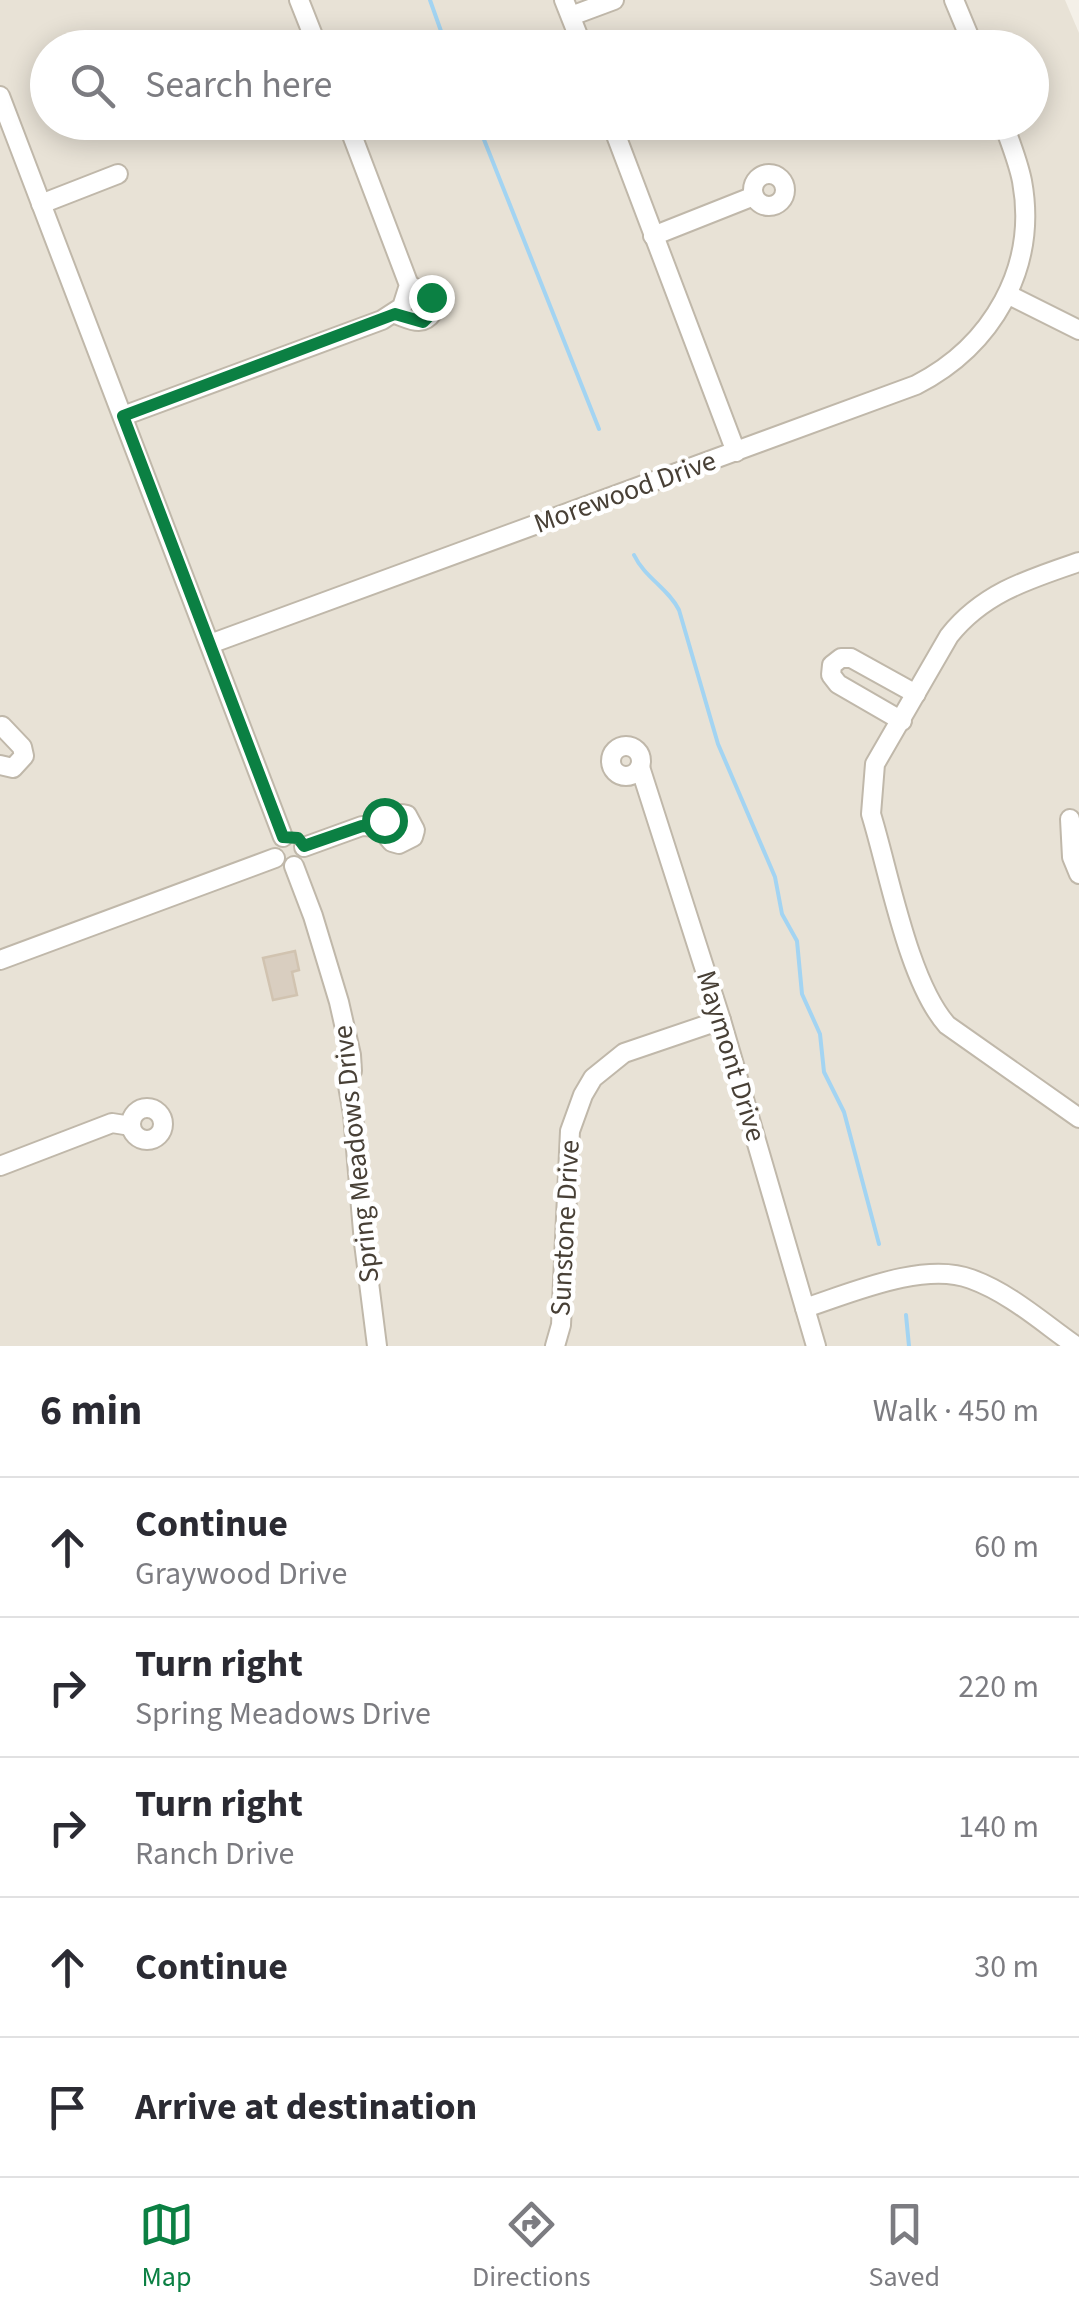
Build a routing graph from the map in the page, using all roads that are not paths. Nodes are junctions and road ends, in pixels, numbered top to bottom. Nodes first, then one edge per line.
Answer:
1 (300, 0) edge
2 (614, 0) edge
3 (954, 0) edge
4 (568, 8) edge
5 (311, 30) edge
6 (966, 30) edge
7 (0, 96) edge
8 (353, 140) edge
9 (618, 140) edge
10 (1009, 140) edge
11 (118, 174) dead end
12 (754, 196) dead end
13 (40, 204) junction
14 (654, 236) junction
15 (409, 284) junction
16 (1008, 295) junction
17 (395, 314) junction
18 (1079, 330) edge
19 (123, 416) junction
20 (736, 452) junction
21 (1079, 562) edge
22 (210, 644) junction
23 (916, 694) junction
24 (902, 720) junction
25 (1, 722) edge
26 (0, 746) edge
27 (0, 765) edge
28 (640, 768) dead end
29 (1070, 819) dead end
30 (380, 827) dead end
31 (283, 837) junction
32 (304, 846) junction
33 (275, 858) junction
34 (294, 866) junction
35 (1079, 874) edge
36 (0, 960) edge
37 (722, 1020) junction
38 (1079, 1118) edge
39 (131, 1126) dead end
40 (0, 1166) edge
41 (805, 1308) junction
42 (373, 1340) edge
43 (555, 1346) edge
44 (816, 1346) edge
45 (1076, 1346) edge

1 - 5 street
2 - 4 street
3 - 6 street
7 - 13 street
8 - 15 street
9 - 14 street
10 - 16 street
11 - 13 street
12 - 14 street
13 - 19 street
14 - 20 street
15 - 17 street
15 - 17 street
16 - 18 street
16 - 20 street, Morewood Drive
17 - 19 street
19 - 22 street
20 - 22 street, Morewood Drive
21 - 23 street
22 - 31 street
23 - 24 street
23 - 24 street
24 - 38 street
25 - 26 street
25 - 27 street
28 - 37 street, Maymont Drive
29 - 35 street
30 - 32 street
31 - 32 street
31 - 33 street
32 - 34 street
33 - 34 street
33 - 36 street
34 - 42 street, Spring Meadows Drive
37 - 41 street, Maymont Drive
37 - 43 street, Sunstone Drive
39 - 40 street
41 - 44 street, Maymont Drive
41 - 45 street

